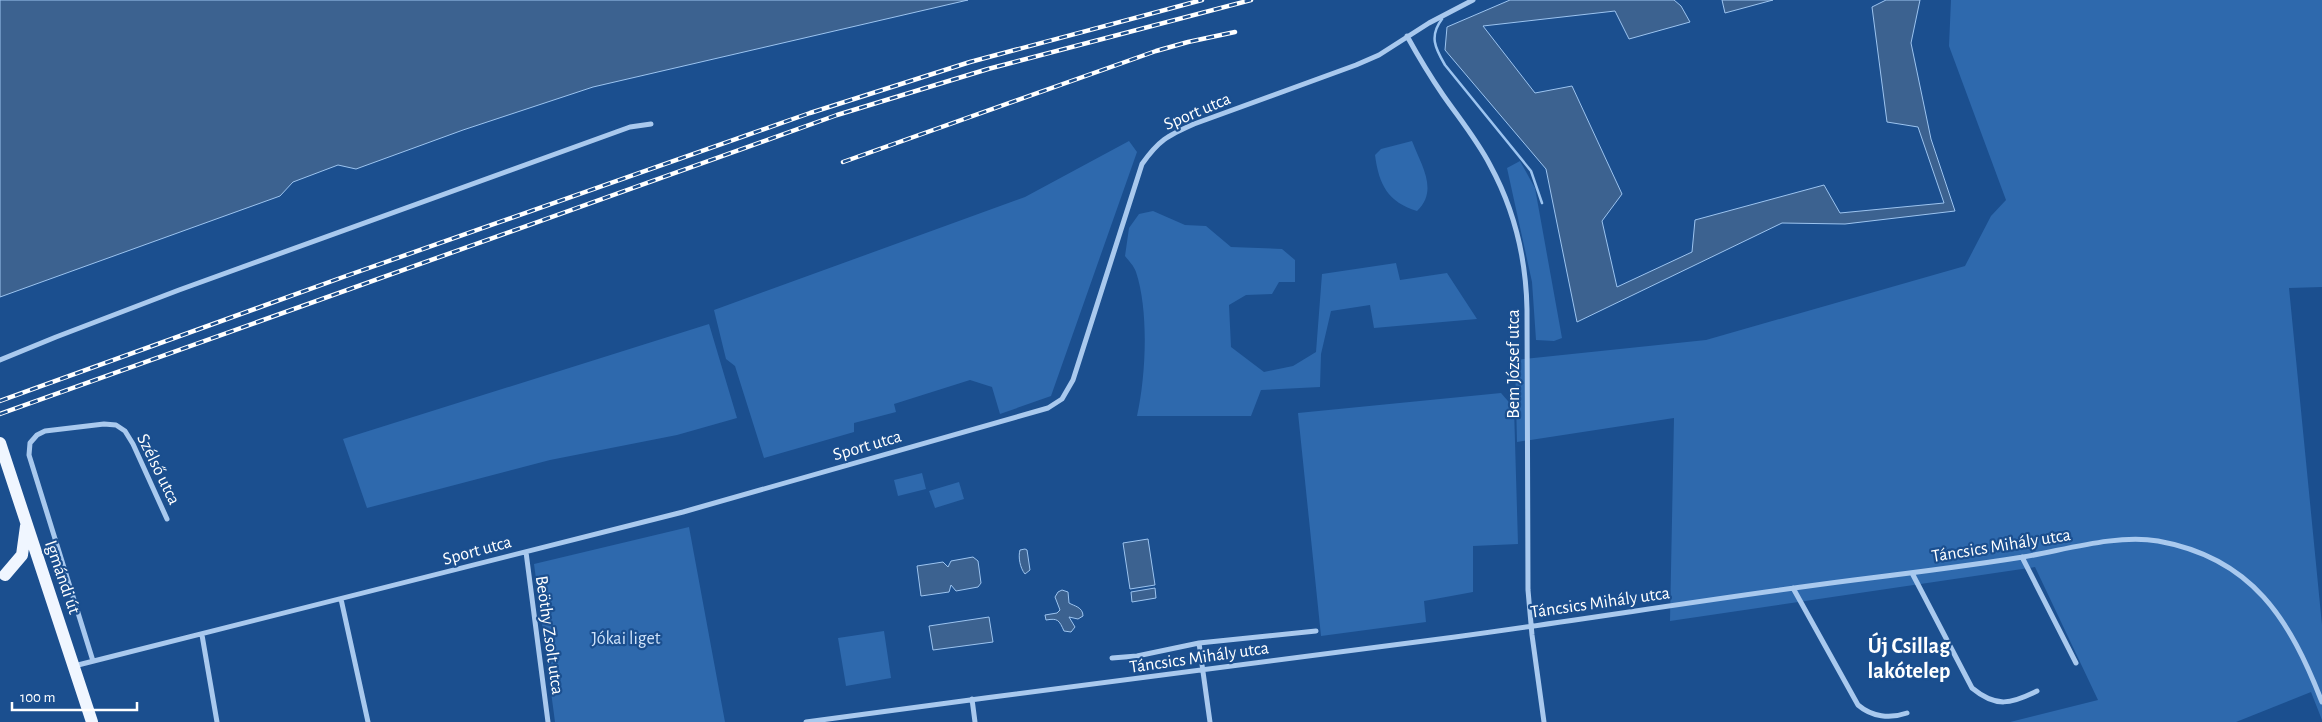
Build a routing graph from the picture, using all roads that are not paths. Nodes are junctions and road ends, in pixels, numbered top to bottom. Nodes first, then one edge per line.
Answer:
1 (1474, 0) edge
2 (1407, 36) junction
3 (651, 124) dead end
4 (0, 360) edge
5 (0, 443) edge
6 (167, 519) dead end
7 (27, 524) junction
8 (526, 552) junction
9 (2022, 557) junction
10 (1912, 573) junction
11 (5, 575) dead end
12 (1793, 588) junction
13 (341, 599) junction
14 (1531, 625) junction
15 (1316, 631) dead end
16 (202, 635) junction
17 (1199, 643) junction
18 (1112, 658) dead end
19 (93, 661) junction
20 (2076, 663) dead end
21 (74, 666) junction
22 (1202, 670) junction
23 (2037, 691) dead end
24 (972, 699) junction
25 (2322, 702) edge
26 (1907, 714) dead end
27 (92, 722) edge
28 (217, 722) edge
29 (368, 722) edge
30 (548, 722) edge
31 (806, 722) edge
32 (975, 722) edge
33 (1210, 722) edge
34 (1544, 722) edge

1 - 2 street, Sport utca
2 - 8 street, Sport utca
2 - 14 street, Bem József utca
3 - 4 street
5 - 7 main road, Igmándi út
6 - 19 street, Szélső utca
7 - 11 main road
7 - 21 main road, Igmándi út
8 - 13 street, Sport utca
8 - 30 street, Beöthy Zsolt utca
9 - 10 street, Táncsics Mihály utca
9 - 20 street
9 - 25 street, Táncsics Mihály utca
10 - 12 street, Táncsics Mihály utca
10 - 23 street
12 - 14 street, Táncsics Mihály utca
12 - 26 street
13 - 16 street, Sport utca
13 - 29 street
14 - 22 street, Táncsics Mihály utca
14 - 34 street, Bem József utca
15 - 17 street
16 - 19 street, Sport utca
16 - 28 street
17 - 18 street
17 - 22 street
19 - 21 street, Sport utca
21 - 27 main road, Igmándi út
22 - 24 street, Táncsics Mihály utca
22 - 33 street
24 - 31 street, Táncsics Mihály utca
24 - 32 street

